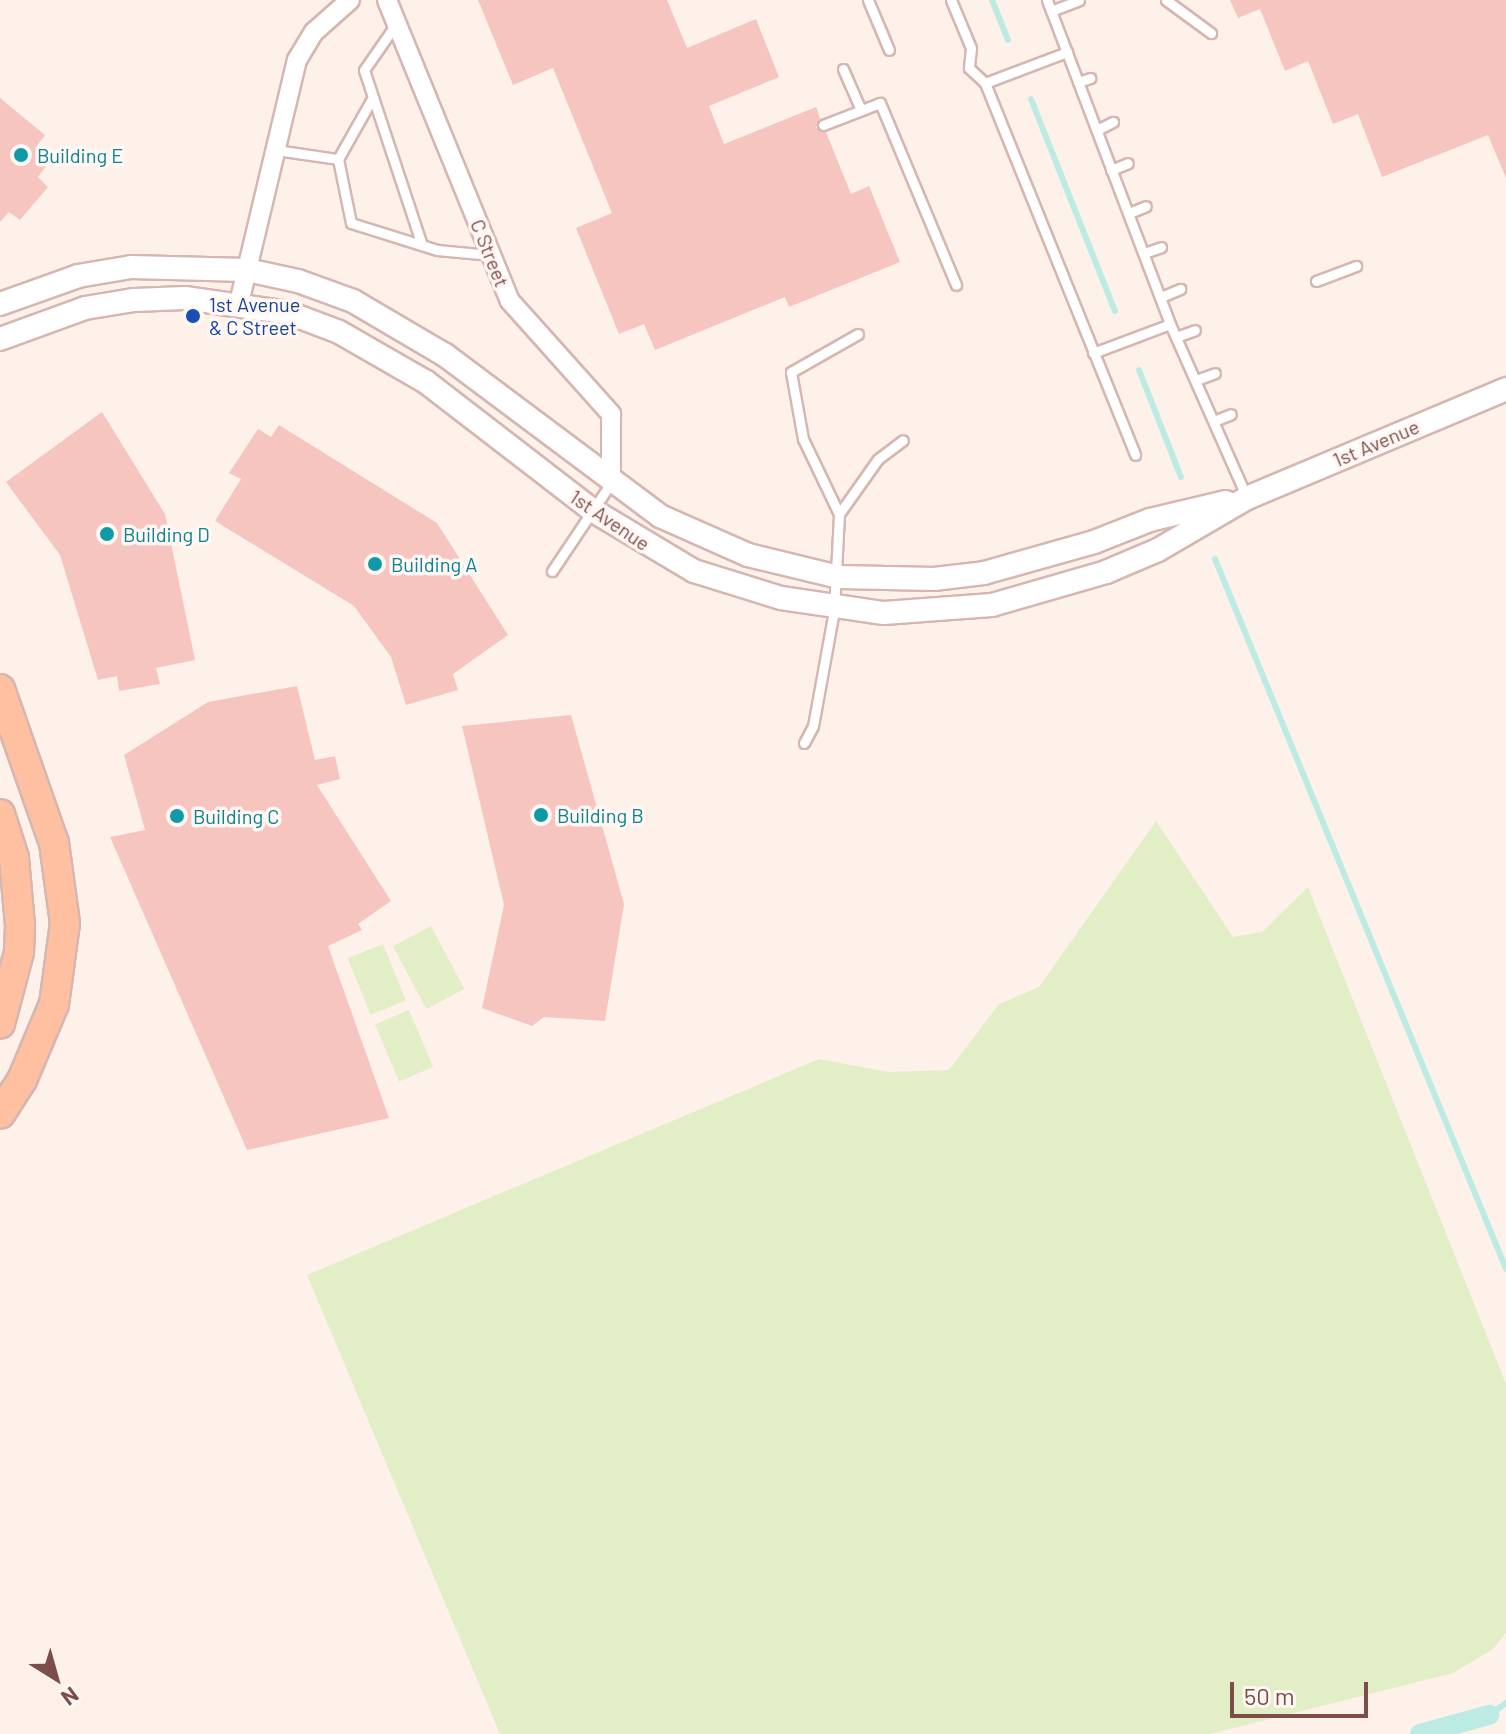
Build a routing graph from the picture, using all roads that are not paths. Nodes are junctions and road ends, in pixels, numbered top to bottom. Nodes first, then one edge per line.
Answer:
1 (350, 0) edge
2 (387, 0) edge
3 (868, 0) edge
4 (951, 0) edge
5 (1047, 0) edge
6 (1079, 0) edge
7 (1166, 0) edge
8 (1051, 11) junction
9 (396, 23) junction
10 (1211, 33) dead end
11 (889, 50) dead end
12 (1067, 52) junction
13 (843, 69) dead end
14 (1090, 78) dead end
15 (1078, 82) junction
16 (985, 83) junction
17 (373, 97) junction
18 (861, 110) junction
19 (1113, 122) dead end
20 (823, 125) dead end
21 (1097, 130) junction
22 (276, 150) junction
23 (338, 159) junction
24 (1128, 163) dead end
25 (1111, 170) junction
26 (1146, 206) dead end
27 (1129, 213) junction
28 (422, 245) junction
29 (1161, 247) dead end
30 (1144, 253) junction
31 (491, 255) junction
32 (1356, 266) dead end
33 (247, 270) junction
34 (1316, 281) dead end
35 (956, 285) dead end
36 (1180, 289) dead end
37 (1161, 297) junction
38 (239, 303) junction
39 (0, 304) edge
40 (1170, 324) junction
41 (1195, 330) dead end
42 (858, 334) dead end
43 (1176, 337) junction
44 (0, 339) edge
45 (1093, 353) junction
46 (1215, 373) dead end
47 (1196, 380) junction
48 (1506, 389) edge
49 (1231, 414) dead end
50 (1214, 421) junction
51 (903, 440) dead end
52 (1135, 455) dead end
53 (611, 483) junction
54 (1247, 498) junction
55 (592, 510) junction
56 (839, 514) junction
57 (552, 571) dead end
58 (839, 577) junction
59 (834, 610) junction
60 (0, 689) edge
61 (804, 743) dead end
62 (0, 814) edge
63 (0, 1024) edge
64 (0, 1114) edge

1 - 22 street
2 - 9 street, C Street
3 - 11 lane
4 - 16 lane
5 - 8 lane
6 - 8 lane
7 - 10 lane
8 - 12 lane
9 - 17 lane
9 - 31 street, C Street
12 - 15 lane
12 - 16 lane
13 - 18 lane
14 - 15 lane
15 - 21 lane
16 - 45 lane
17 - 23 lane
17 - 28 lane
18 - 20 lane
18 - 35 lane
19 - 21 lane
21 - 25 lane
22 - 23 lane
22 - 33 street
23 - 28 lane
24 - 25 lane
25 - 27 lane
26 - 27 lane
27 - 30 lane
28 - 31 lane
29 - 30 lane
30 - 37 lane
31 - 53 street, C Street
32 - 34 lane
33 - 38 street
33 - 39 street, 1st Avenue
33 - 53 street, 1st Avenue
36 - 37 lane
37 - 40 lane
38 - 44 street, 1st Avenue
38 - 55 street, 1st Avenue
40 - 43 lane
40 - 45 lane
41 - 43 lane
42 - 56 lane
43 - 47 lane
45 - 52 lane
46 - 47 lane
47 - 50 lane
48 - 54 street, 1st Avenue
49 - 50 lane
50 - 54 lane
51 - 56 lane
53 - 55 lane
53 - 58 street, 1st Avenue
54 - 58 street, 1st Avenue
54 - 59 street, 1st Avenue
55 - 57 lane
55 - 59 street, 1st Avenue
56 - 58 lane
58 - 59 lane
59 - 61 lane
60 - 64 main road
62 - 63 main road

